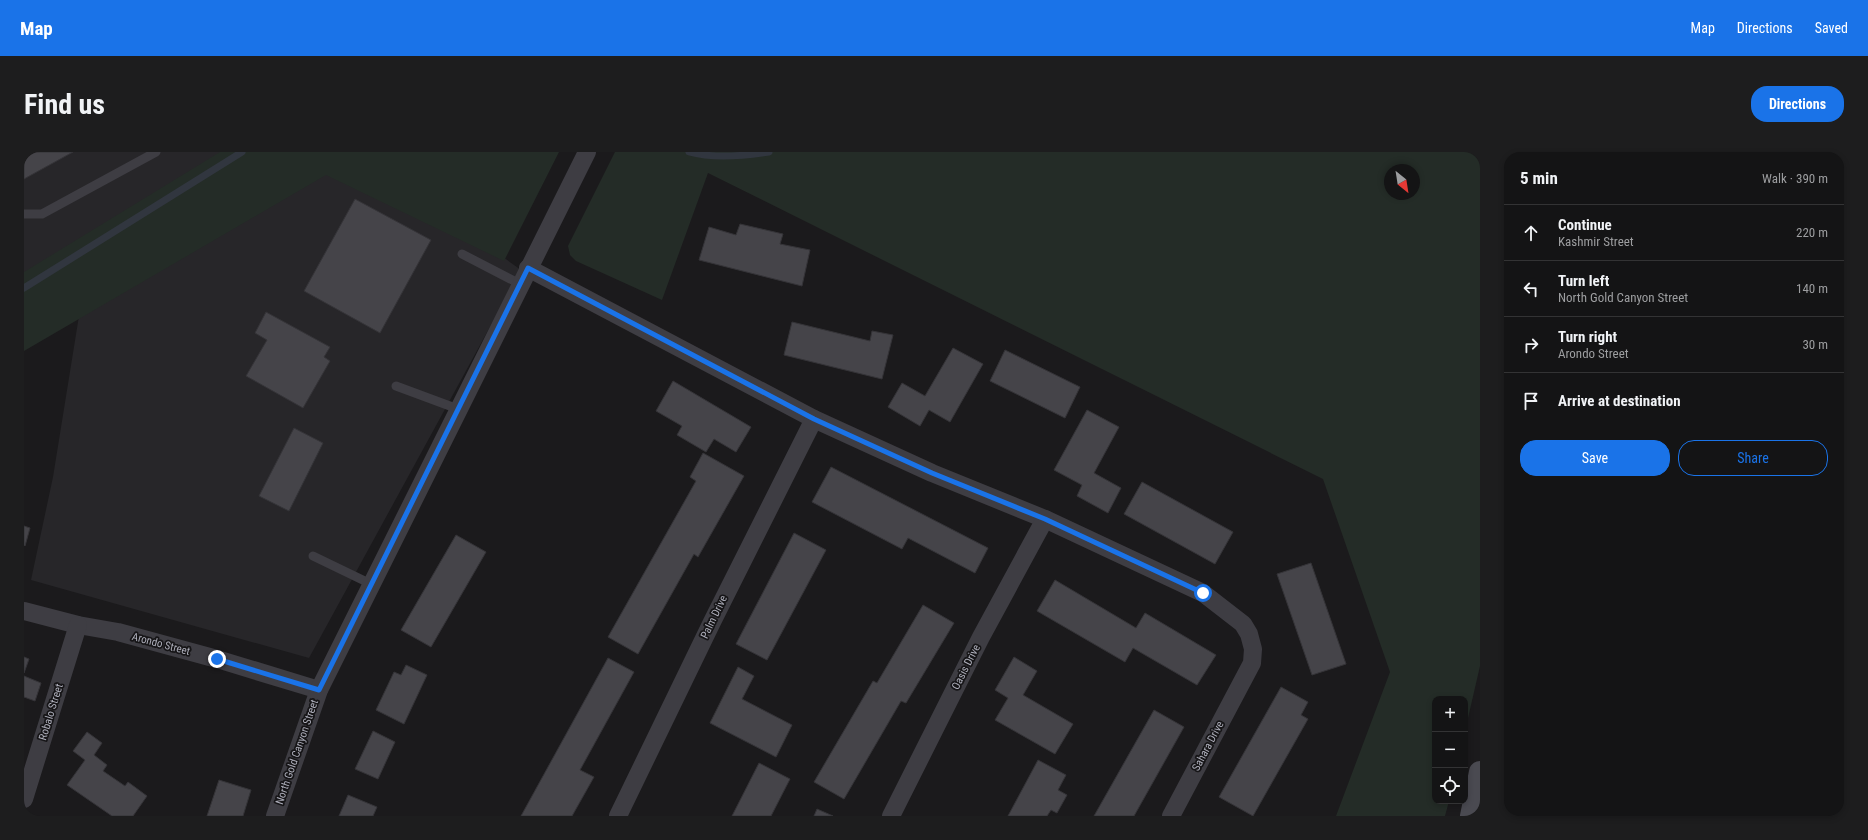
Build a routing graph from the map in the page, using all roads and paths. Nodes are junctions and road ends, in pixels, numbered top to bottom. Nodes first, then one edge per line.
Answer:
1 (156, 152) edge
2 (587, 152) edge
3 (24, 214) edge
4 (462, 254) dead end
5 (524, 276) junction
6 (396, 386) dead end
7 (458, 409) junction
8 (814, 419) junction
9 (1045, 519) junction
10 (313, 556) dead end
11 (372, 584) junction
12 (24, 611) edge
13 (78, 625) junction
14 (319, 690) junction
15 (1480, 772) edge
16 (24, 799) edge
17 (275, 816) edge
18 (618, 816) edge
19 (891, 816) edge
20 (1172, 816) edge
21 (1471, 816) edge

1 - 3 lane
2 - 5 street, North Gold Canyon Street
4 - 5 lane
5 - 7 street, North Gold Canyon Street
5 - 8 street, Sahara Drive
6 - 7 lane
7 - 11 street, North Gold Canyon Street
8 - 9 street, Sahara Drive
8 - 18 street, Palm Drive
9 - 19 street, Oasis Drive
9 - 20 street, Sahara Drive
10 - 11 lane
11 - 14 street, North Gold Canyon Street
12 - 13 street, Arondo Street
13 - 14 street, Arondo Street
13 - 16 street, Robalo Street
14 - 17 street, North Gold Canyon Street
15 - 21 street

